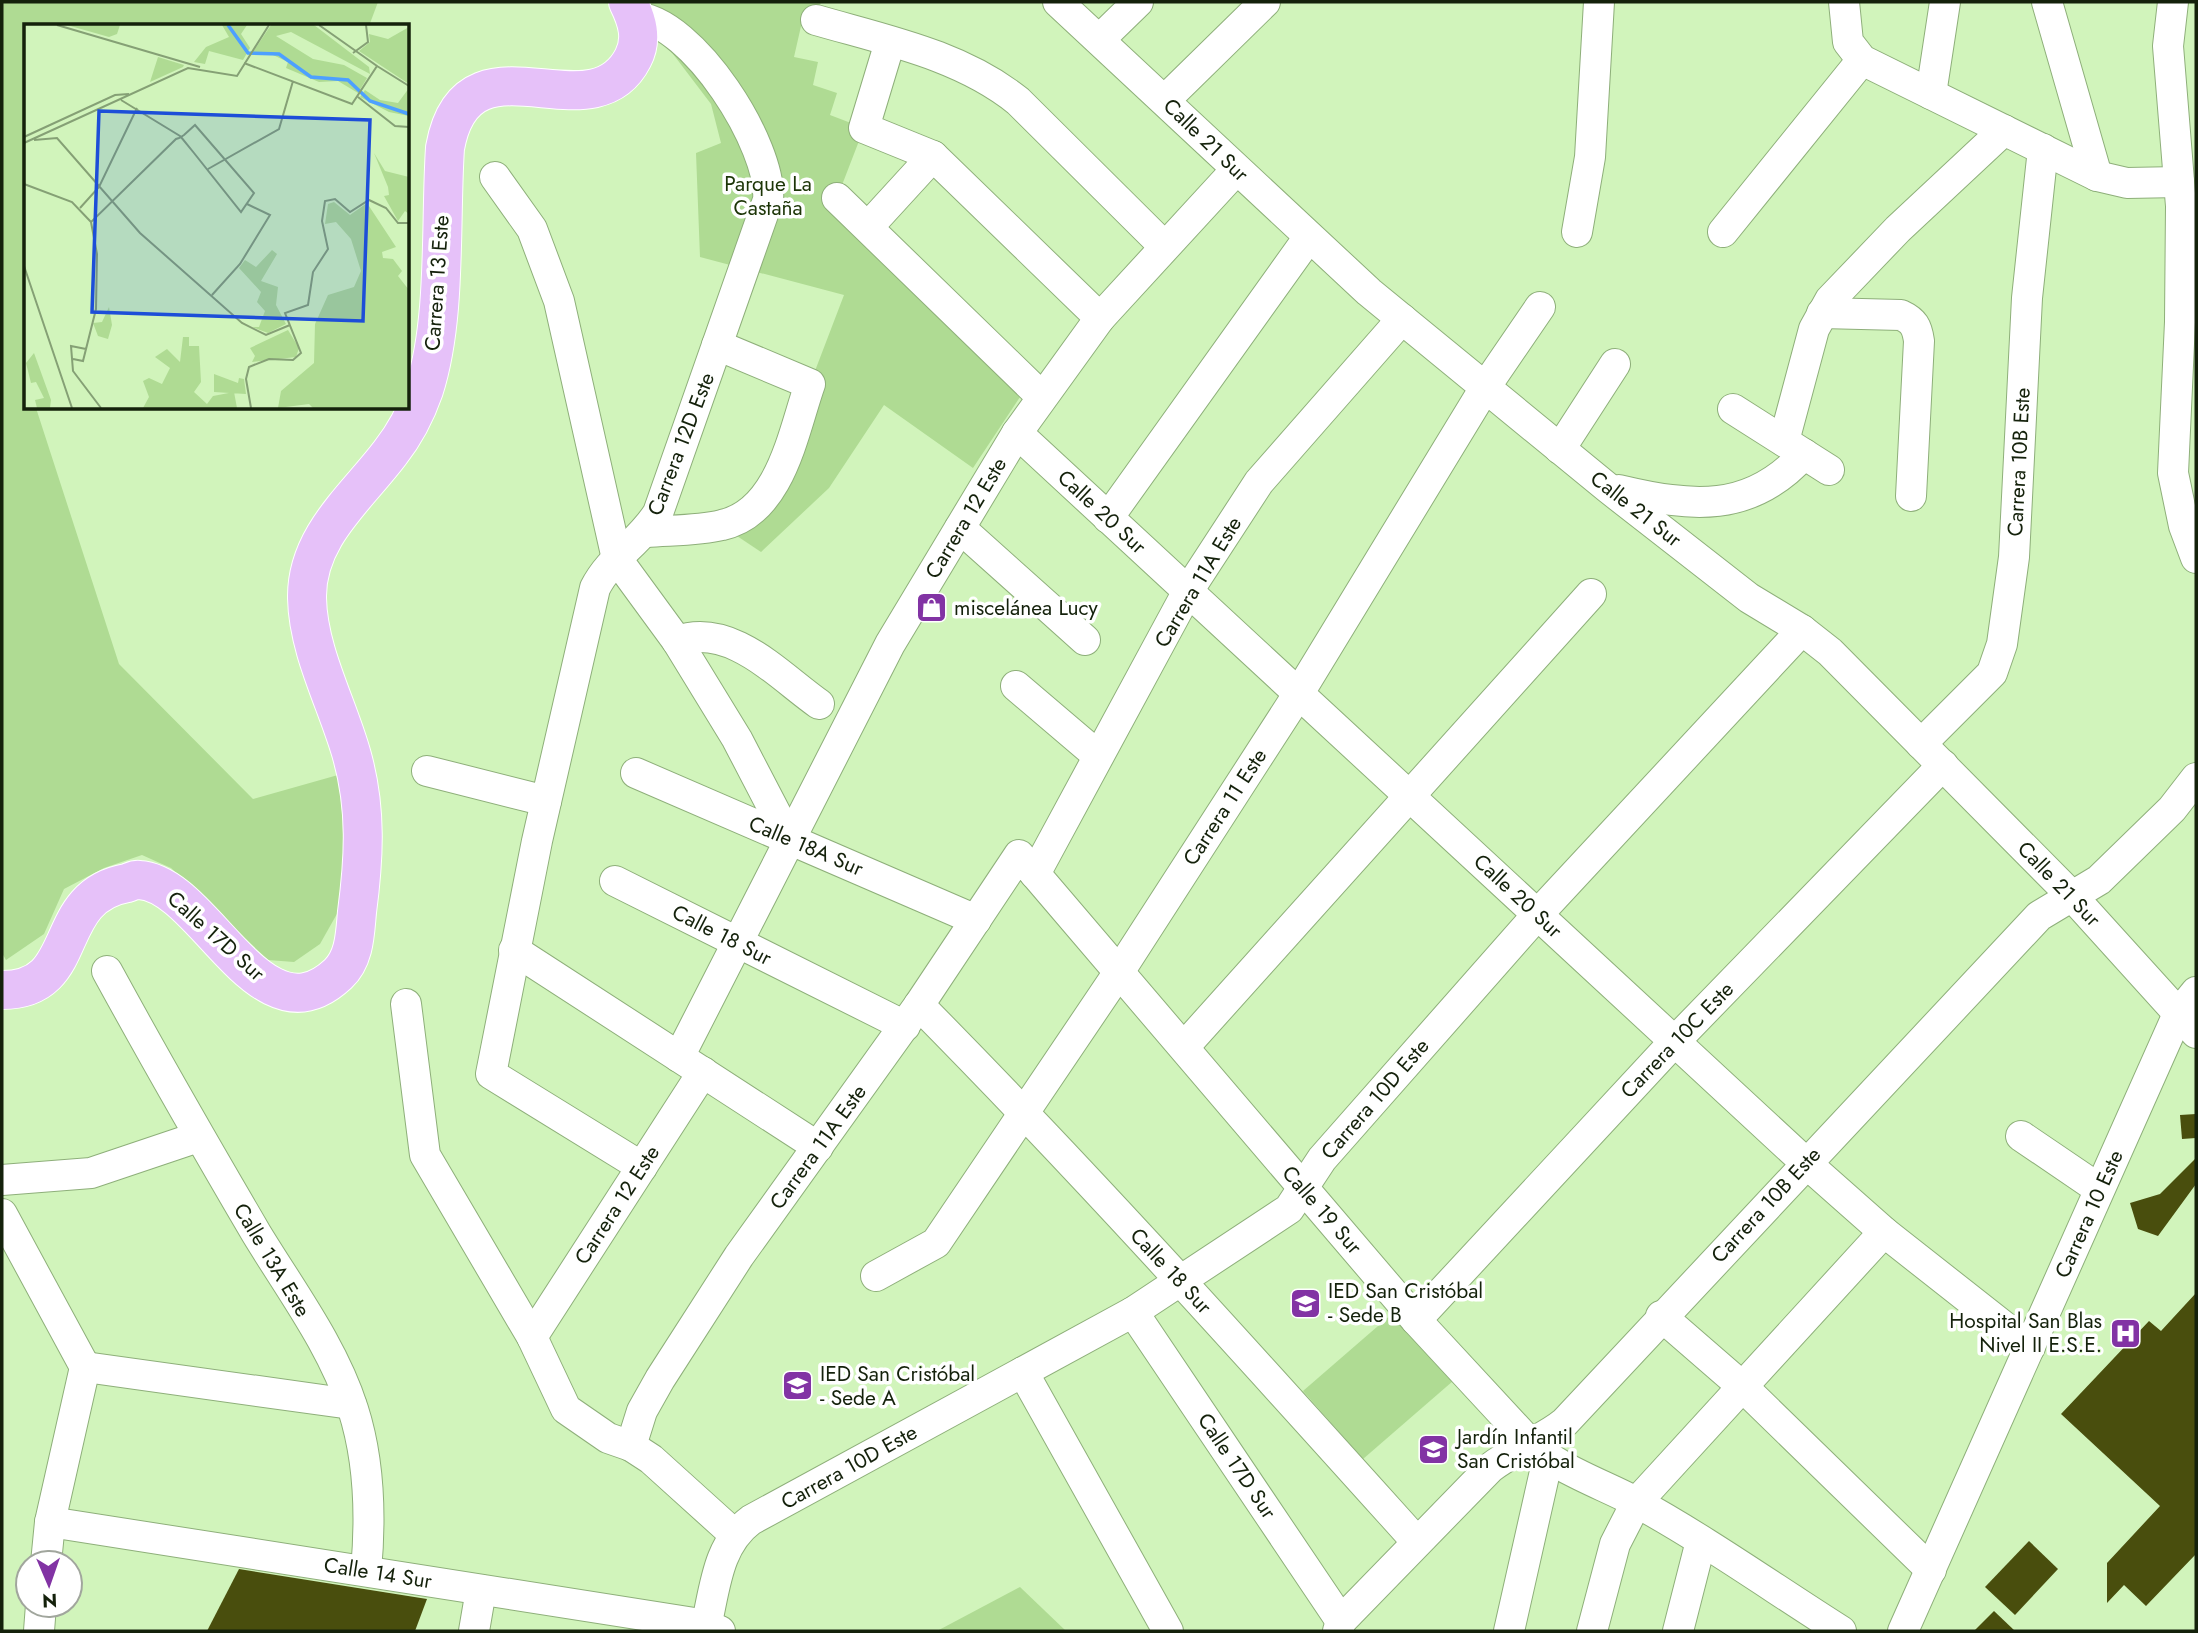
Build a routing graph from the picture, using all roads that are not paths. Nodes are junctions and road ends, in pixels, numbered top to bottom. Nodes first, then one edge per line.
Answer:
1 (1058, 2) edge
2 (1138, 2) edge
3 (1265, 2) edge
4 (1599, 2) edge
5 (1844, 2) edge
6 (1945, 2) edge
7 (2047, 2) edge
8 (632, 9) edge
9 (2180, 16) edge
10 (816, 20) dead end
11 (1100, 39) junction
12 (890, 41) junction
13 (1862, 60) junction
14 (1931, 94) junction
15 (1165, 100) junction
16 (2004, 130) junction
17 (2043, 149) junction
18 (933, 156) junction
19 (1236, 170) junction
20 (2097, 176) junction
21 (495, 177) dead end
22 (837, 198) dead end
23 (2186, 198) edge
24 (868, 227) junction
25 (1577, 232) dead end
26 (1723, 232) dead end
27 (1309, 237) junction
28 (1163, 245) junction
29 (1540, 307) dead end
30 (1822, 313) junction
31 (1100, 318) junction
32 (1402, 319) junction
33 (717, 345) junction
34 (1615, 363) dead end
35 (1486, 386) junction
36 (1042, 397) junction
37 (1733, 410) dead end
38 (1017, 433) junction
39 (1794, 448) junction
40 (1560, 449) junction
41 (2185, 453) edge
42 (1829, 470) dead end
43 (1608, 488) junction
44 (1911, 496) dead end
45 (1108, 517) junction
46 (960, 528) junction
47 (646, 532) junction
48 (2196, 558) edge
49 (617, 559) junction
50 (1188, 591) junction
51 (1591, 594) dead end
52 (1802, 630) junction
53 (1085, 640) dead end
54 (677, 641) junction
55 (1016, 687) dead end
56 (1299, 693) junction
57 (820, 704) dead end
58 (1921, 744) junction
59 (352, 755) joint
60 (1097, 755) junction
61 (1943, 765) junction
62 (427, 771) dead end
63 (636, 773) dead end
64 (2196, 778) edge
65 (1410, 796) junction
66 (546, 801) junction
67 (789, 839) junction
68 (1027, 865) junction
69 (615, 881) dead end
70 (2072, 896) junction
71 (1538, 914) junction
72 (976, 920) junction
73 (737, 942) junction
74 (514, 950) junction
75 (107, 971) dead end
76 (1119, 972) junction
77 (2, 990) edge
78 (406, 1004) dead end
79 (2190, 1013) edge
80 (912, 1016) junction
81 (1675, 1041) junction
82 (1184, 1046) junction
83 (691, 1064) junction
84 (1024, 1112) junction
85 (2021, 1136) dead end
86 (198, 1137) junction
87 (818, 1147) junction
88 (1807, 1163) junction
89 (642, 1167) junction
90 (2, 1180) edge
91 (2099, 1189) junction
92 (1304, 1190) junction
93 (2, 1214) edge
94 (1884, 1232) junction
95 (876, 1276) dead end
96 (1182, 1282) junction
97 (1133, 1312) junction
98 (1661, 1316) junction
99 (1416, 1320) junction
100 (532, 1337) junction
101 (2030, 1347) junction
102 (85, 1367) junction
103 (1023, 1372) junction
104 (1744, 1388) junction
105 (351, 1404) junction
106 (631, 1446) junction
107 (1539, 1450) junction
108 (1636, 1503) junction
109 (50, 1522) junction
110 (733, 1534) junction
111 (1701, 1541) junction
112 (1417, 1542) junction
113 (47, 1549) edge
114 (1930, 1570) junction
115 (366, 1572) junction
116 (481, 1590) junction
117 (1340, 1626) edge
118 (711, 1629) edge
119 (474, 1631) edge
120 (1168, 1631) edge
121 (1510, 1631) edge
122 (1592, 1631) edge
123 (1678, 1631) edge
124 (1841, 1631) edge
125 (1903, 1631) edge

1 - 11 street, Calle 21 Sur
2 - 11 street
3 - 15 street
4 - 25 street
5 - 13 street
6 - 14 street
7 - 20 street
8 - 33 street, Carrera 12D Este
8 - 59 main road, Carrera 13 Este
9 - 23 street
10 - 12 street
11 - 15 street, Calle 21 Sur
12 - 18 street
12 - 28 street
13 - 14 street
13 - 26 street
14 - 16 street
15 - 19 street, Calle 21 Sur
16 - 17 street
16 - 30 street
17 - 20 street
17 - 58 street, Carrera 10B Este
18 - 24 street
18 - 31 street
19 - 27 street, Calle 21 Sur
19 - 28 street, Carrera 12 Este
20 - 23 street
21 - 49 street
22 - 24 street
23 - 41 street
24 - 36 street
27 - 32 street, Calle 21 Sur
27 - 45 street
28 - 31 street, Carrera 12 Este
29 - 35 street, Carrera 11 Este
30 - 39 street
30 - 44 street
31 - 36 street, Carrera 12 Este
32 - 35 street, Calle 21 Sur
32 - 50 street, Carrera 11A Este
33 - 47 street, Carrera 12D Este
33 - 47 street
34 - 40 street
35 - 40 street, Calle 21 Sur
35 - 56 street, Carrera 11 Este
36 - 38 street, Carrera 12 Este
37 - 39 street
38 - 45 street, Calle 20 Sur
38 - 46 street, Carrera 12 Este
39 - 42 street
39 - 43 street
40 - 43 street, Calle 21 Sur
41 - 48 street
43 - 52 street, Calle 21 Sur
45 - 50 street, Calle 20 Sur
46 - 53 street
46 - 67 street, Carrera 12 Este
47 - 49 street, Carrera 12D Este
49 - 54 street
49 - 66 street, Carrera 12D Este
50 - 56 street, Calle 20 Sur
50 - 60 street, Carrera 11A Este
51 - 65 street
52 - 58 street, Calle 21 Sur
52 - 71 street, Carrera 10D Este
54 - 57 street
54 - 67 street
55 - 60 street
56 - 65 street, Calle 20 Sur
56 - 76 street, Carrera 11 Este
58 - 61 street, Calle 21 Sur
59 - 77 main road, Calle 17D Sur
60 - 68 street, Carrera 11A Este
61 - 70 street, Calle 21 Sur
61 - 81 street, Carrera 10C Este
62 - 66 street
63 - 67 street, Calle 18A Sur
64 - 70 street, Carrera 10B Este
65 - 71 street, Calle 20 Sur
65 - 82 street
66 - 74 street, Carrera 12D Este
67 - 72 street, Calle 18A Sur
67 - 73 street, Carrera 12 Este
68 - 72 street, Carrera 11A Este
68 - 76 street, Calle 19 Sur
69 - 73 street, Calle 18 Sur
70 - 79 street, Calle 21 Sur
70 - 88 street, Carrera 10B Este
71 - 81 street, Calle 20 Sur
71 - 92 street, Carrera 10D Este
72 - 80 street, Carrera 11A Este
73 - 80 street, Calle 18 Sur
73 - 83 street, Carrera 12 Este
74 - 83 street
74 - 89 street, Carrera 12D Este
75 - 86 street, Calle 13A Este
76 - 82 street, Calle 19 Sur
76 - 84 street, Carrera 11 Este
78 - 100 street
79 - 91 street, Carrera 10 Este
80 - 84 street, Calle 18 Sur
80 - 87 street, Carrera 11A Este
81 - 88 street, Calle 20 Sur
81 - 99 street, Carrera 10C Este
82 - 92 street, Calle 19 Sur
83 - 87 street
83 - 89 street, Carrera 12 Este
84 - 95 street, Carrera 11 Este
84 - 96 street, Calle 18 Sur
85 - 91 street
86 - 90 street
86 - 105 street, Calle 13A Este
87 - 106 street, Carrera 11A Este
88 - 94 street, Calle 20 Sur
88 - 98 street, Carrera 10B Este
89 - 100 street, Carrera 12 Este
91 - 101 street, Carrera 10 Este
92 - 96 street, Carrera 10D Este
92 - 99 street, Calle 19 Sur
93 - 102 street
94 - 101 street, Calle 20 Sur
94 - 104 street
96 - 97 street, Carrera 10D Este
96 - 112 street, Calle 18 Sur
97 - 103 street, Carrera 10D Este
97 - 117 street, Calle 17D Sur
98 - 104 street
98 - 107 street, Carrera 10B Este
99 - 107 street, Calle 19 Sur
100 - 106 street
101 - 114 street, Carrera 10 Este
102 - 105 street
102 - 109 street
103 - 110 street, Carrera 10D Este
103 - 120 street
104 - 108 street
104 - 114 street
105 - 115 street, Calle 13A Este
106 - 110 street
107 - 108 street, Calle 19 Sur
107 - 112 street, Carrera 10B Este
107 - 121 street
108 - 111 street, Calle 19 Sur
108 - 122 street
109 - 113 street
109 - 115 street, Calle 14 Sur
110 - 118 street
111 - 123 street
111 - 124 street, Calle 19 Sur
112 - 117 street, Carrera 10B Este
114 - 125 street, Carrera 10 Este
115 - 116 street, Calle 14 Sur
116 - 118 street, Calle 14 Sur
116 - 119 street

